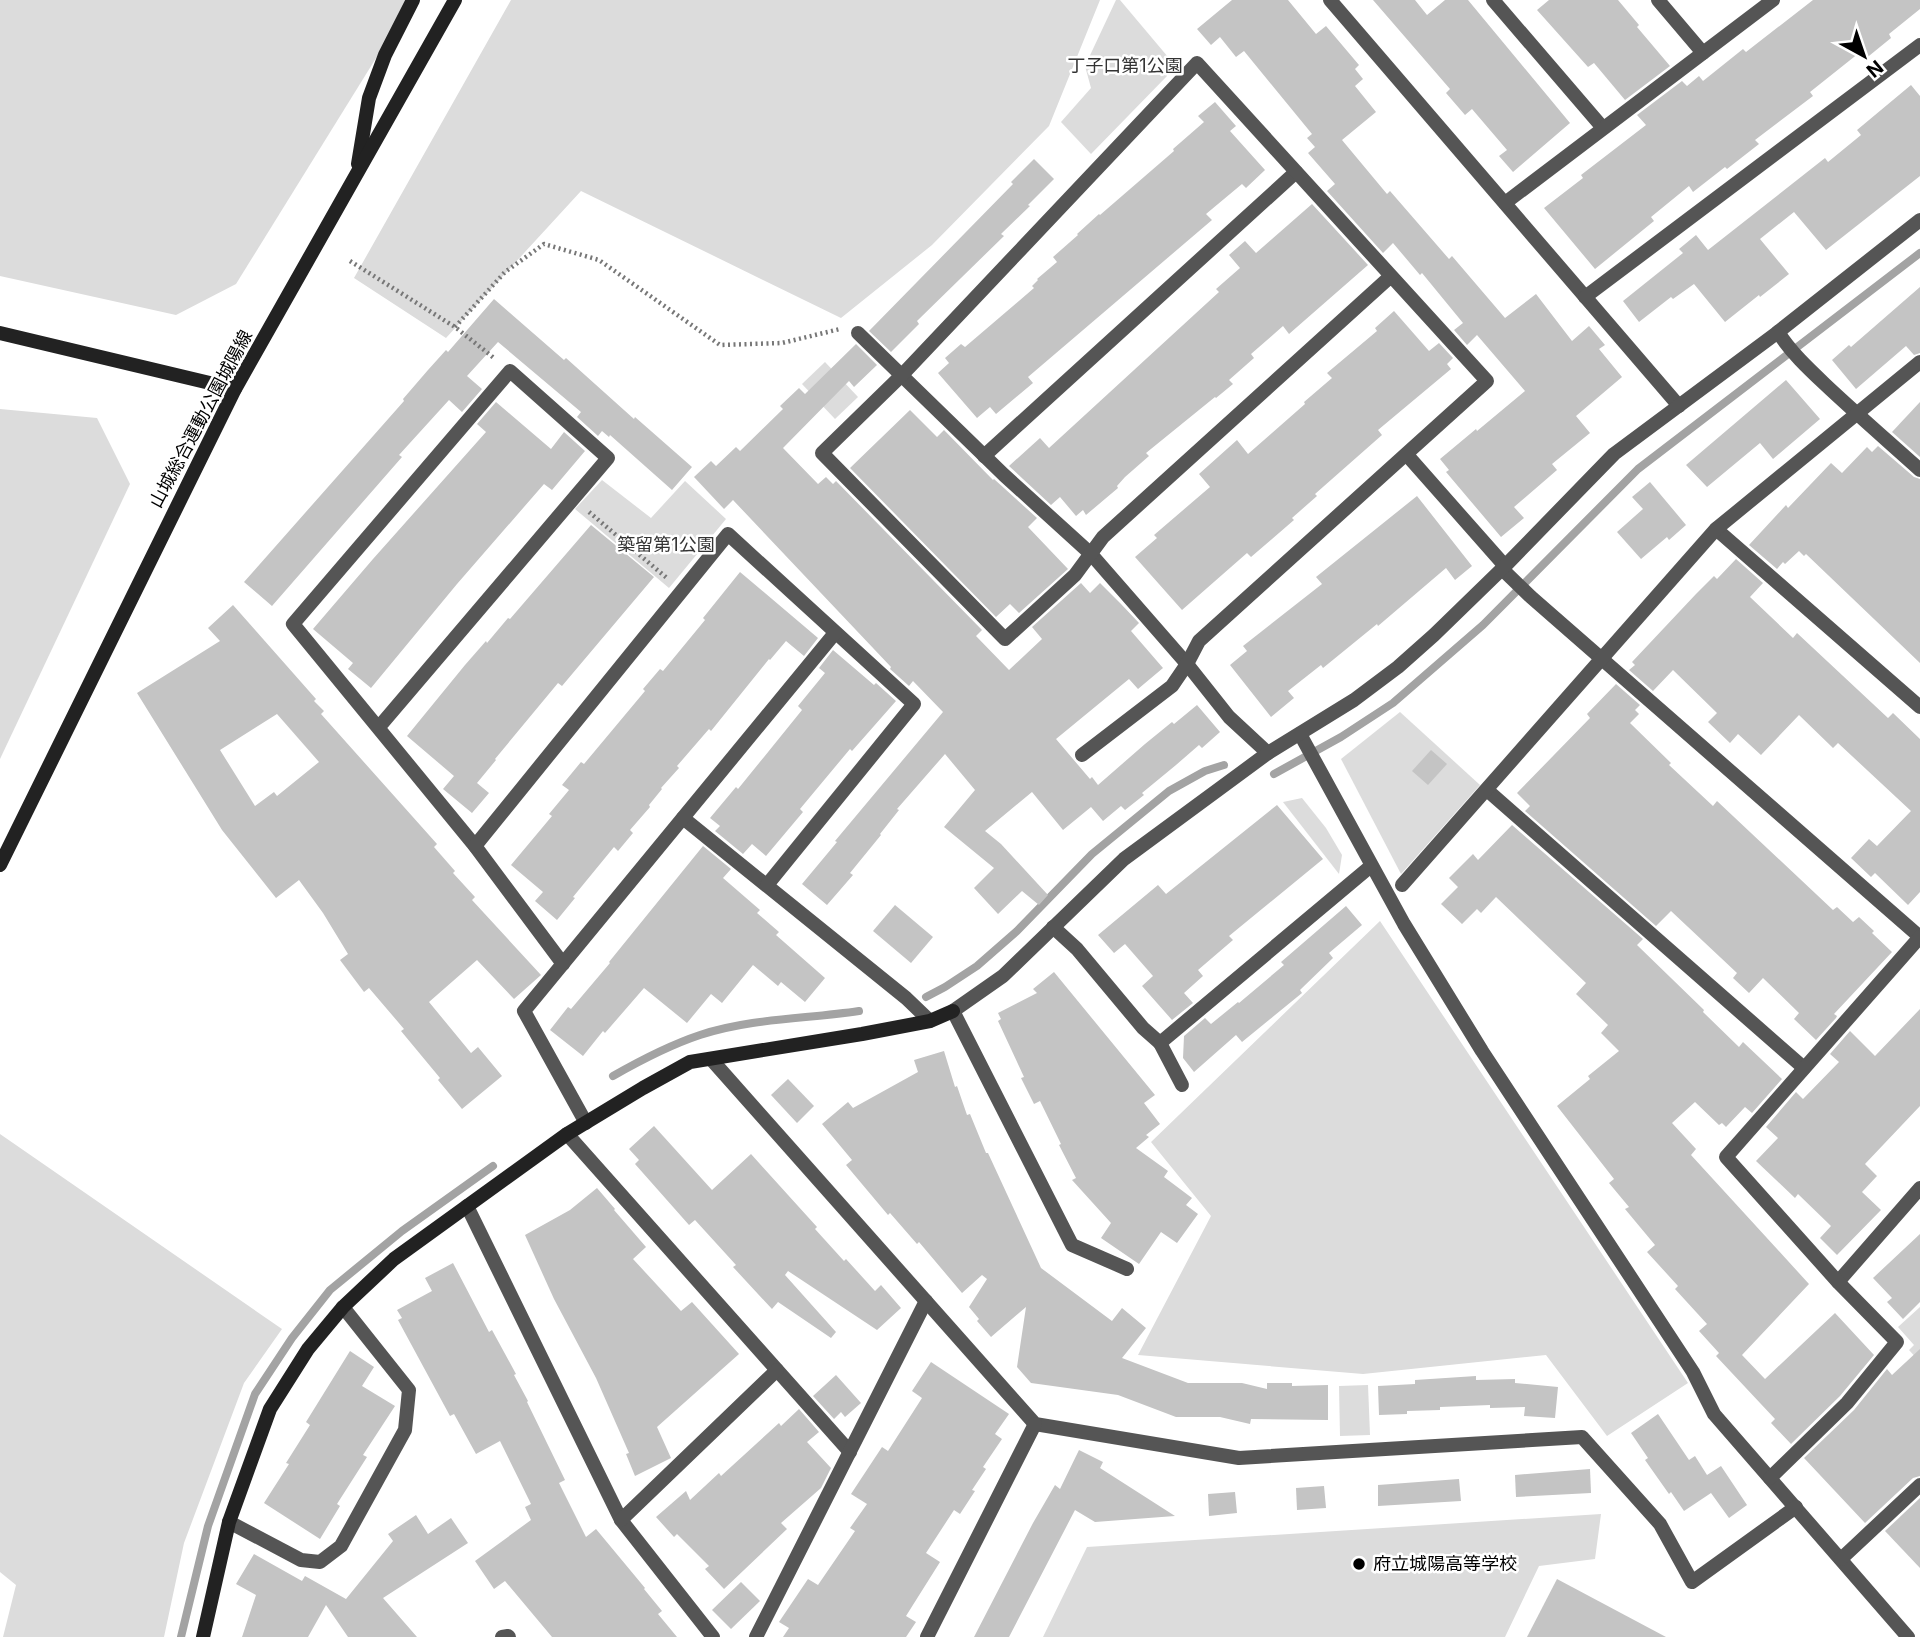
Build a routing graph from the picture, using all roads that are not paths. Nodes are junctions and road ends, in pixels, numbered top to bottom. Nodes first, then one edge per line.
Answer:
1 (1330, 0) edge
2 (1493, 0) edge
3 (1658, 0) edge
4 (1773, 0) edge
5 (453, 3) edge
6 (410, 5) edge
7 (1920, 45) edge
8 (1703, 53) junction
9 (1603, 128) junction
10 (1296, 172) junction
11 (356, 175) junction
12 (1505, 203) junction
13 (1920, 220) edge
14 (1391, 276) junction
15 (1585, 296) junction
16 (0, 333) edge
17 (858, 333) road end
18 (1781, 338) junction
19 (1920, 362) edge
20 (901, 375) junction
21 (235, 389) junction
22 (1679, 406) junction
23 (1857, 414) junction
24 (1407, 455) junction
25 (984, 456) junction
26 (1920, 470) edge
27 (1716, 529) junction
28 (1091, 554) junction
29 (1506, 572) junction
30 (835, 634) junction
31 (1601, 658) junction
32 (1187, 664) junction
33 (1920, 706) edge
34 (379, 727) junction
35 (1303, 740) junction
36 (1268, 753) junction
37 (1082, 755) dead end
38 (1487, 790) junction
39 (683, 818) junction
40 (475, 846) junction
41 (0, 865) edge
42 (1371, 866) junction
43 (767, 885) junction
44 (1402, 886) dead end
45 (1054, 927) junction
46 (1920, 937) edge
47 (563, 964) junction
48 (953, 1011) junction
49 (930, 1021) junction
50 (1160, 1043) junction
51 (711, 1059) junction
52 (1804, 1068) junction
53 (1182, 1084) dead end
54 (586, 1123) junction
55 (567, 1134) junction
56 (1919, 1193) edge
57 (467, 1206) junction
58 (1127, 1269) dead end
59 (1838, 1282) junction
60 (926, 1301) junction
61 (343, 1307) junction
62 (777, 1370) junction
63 (1035, 1424) junction
64 (850, 1452) junction
65 (1770, 1478) junction
66 (1920, 1485) edge
67 (1796, 1507) junction
68 (621, 1520) junction
69 (229, 1522) junction
70 (1841, 1559) junction
71 (203, 1637) edge
72 (502, 1637) edge
73 (509, 1637) edge
74 (713, 1637) edge
75 (756, 1637) edge
76 (927, 1637) edge
77 (1908, 1637) edge

1 - 12 street
2 - 9 street
3 - 8 street
4 - 8 street
5 - 11 street, 山城総合運動公園城陽線
6 - 11 street
7 - 15 street
8 - 9 street
9 - 12 street
10 - 14 street
10 - 20 street
10 - 25 street
11 - 21 street, 山城総合運動公園城陽線
12 - 15 street
13 - 18 street
14 - 24 street
14 - 28 street
15 - 22 street
16 - 21 street
17 - 20 street
18 - 22 street
18 - 23 street
19 - 23 street
20 - 25 street
20 - 28 street
21 - 41 street, 山城総合運動公園城陽線
22 - 29 street
23 - 26 street
23 - 27 street
24 - 29 street
24 - 32 street
25 - 28 street
27 - 31 street
27 - 33 street
28 - 32 street
29 - 31 street
29 - 35 street
30 - 39 street
30 - 40 street
30 - 43 street
31 - 38 street
31 - 46 street
32 - 36 street
32 - 37 street
34 - 34 street
34 - 40 street
35 - 36 street
35 - 42 street
36 - 45 street
38 - 44 street
38 - 52 street
39 - 43 street
39 - 47 street
40 - 47 street
42 - 50 street
42 - 65 street
43 - 49 street
45 - 48 street
45 - 50 street
46 - 52 street
47 - 54 street
48 - 49 street
48 - 58 street
49 - 51 street
50 - 53 street
51 - 54 street
51 - 60 street
52 - 59 street
54 - 55 street
55 - 57 street
55 - 62 street
56 - 59 street
57 - 61 street
57 - 68 street
59 - 65 street
60 - 63 street
60 - 64 street
61 - 69 street
61 - 69 street
62 - 64 street
62 - 68 street
63 - 67 street
63 - 76 street
64 - 75 street
65 - 67 street
66 - 70 street
67 - 70 street
68 - 74 street
69 - 71 street
70 - 77 street
72 - 73 street

